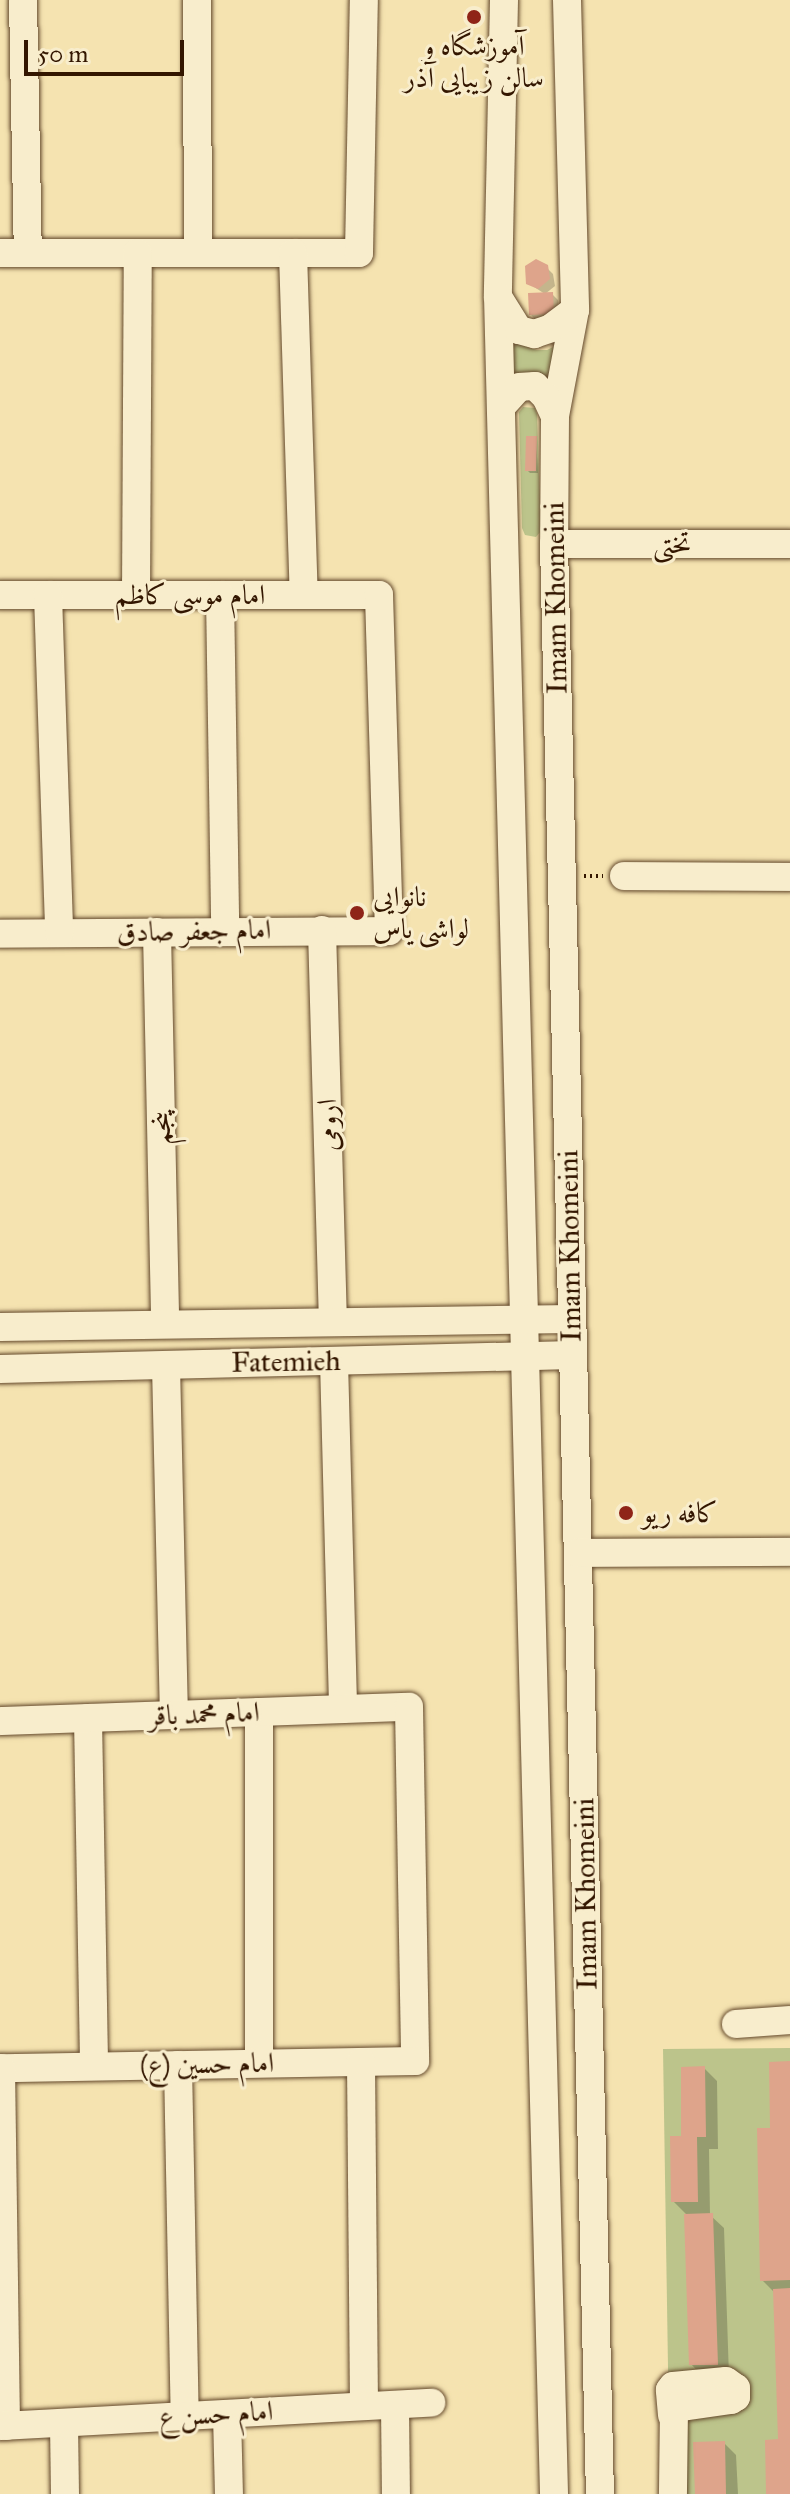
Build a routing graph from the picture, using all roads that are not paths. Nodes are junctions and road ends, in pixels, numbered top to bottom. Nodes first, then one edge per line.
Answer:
1 (23, 0) edge
2 (197, 0) edge
3 (364, 0) edge
4 (504, 0) edge
5 (567, 0) edge
6 (14, 253) edge
7 (138, 253) junction
8 (198, 253) junction
9 (293, 253) junction
10 (498, 296) junction
11 (575, 310) junction
12 (502, 406) junction
13 (555, 416) junction
14 (554, 544) junction
15 (790, 544) edge
16 (0, 595) edge
17 (48, 595) junction
18 (136, 595) junction
19 (220, 595) junction
20 (304, 595) junction
21 (624, 876) road end
22 (790, 877) edge
23 (322, 930) junction
24 (225, 931) junction
25 (389, 931) joint
26 (157, 932) junction
27 (59, 933) junction
28 (0, 934) edge
29 (572, 1319) junction
30 (525, 1320) junction
31 (333, 1321) junction
32 (165, 1324) junction
33 (0, 1327) edge
34 (573, 1355) junction
35 (528, 1356) junction
36 (334, 1361) junction
37 (166, 1365) junction
38 (0, 1369) edge
39 (790, 1552) edge
40 (578, 1553) junction
41 (343, 1709) junction
42 (259, 1712) junction
43 (174, 1715) junction
44 (88, 1718) junction
45 (0, 1721) edge
46 (790, 2020) edge
47 (736, 2024) dead end
48 (415, 2061) joint
49 (361, 2062) junction
50 (259, 2063) junction
51 (178, 2065) junction
52 (94, 2066) junction
53 (0, 2068) edge
54 (731, 2400) dead end
55 (431, 2403) dead end
56 (395, 2405) junction
57 (364, 2406) junction
58 (227, 2414) junction
59 (185, 2416) junction
60 (64, 2423) junction
61 (3, 2426) edge
62 (65, 2494) edge
63 (229, 2494) edge
64 (396, 2494) edge
65 (554, 2494) edge
66 (600, 2494) edge
67 (673, 2494) edge

1 - 6 street
2 - 8 street
3 - 9 street
4 - 10 street, Imam Khomeini
5 - 11 street, Imam Khomeini
6 - 7 street
7 - 8 street
7 - 18 street
8 - 9 street
9 - 20 street
10 - 11 street
10 - 12 street, Imam Khomeini
11 - 13 street, Imam Khomeini
12 - 13 street
12 - 30 street, Imam Khomeini
13 - 14 street, Imam Khomeini
14 - 15 street, تختی
14 - 29 street, Imam Khomeini
16 - 17 street, امام موسی کاظم
17 - 18 street, امام موسی کاظم
17 - 27 street
18 - 19 street, امام موسی کاظم
19 - 20 street, امام موسی کاظم
19 - 24 street
20 - 25 street, امام موسی کاظم
21 - 22 street
23 - 24 street, امام جعفر صادق
23 - 25 street, امام جعفر صادق
23 - 31 street, ارومی
24 - 26 street, امام جعفر صادق
26 - 27 street, امام جعفر صادق
26 - 32 street, پنجم
27 - 28 street, امام جعفر صادق
29 - 30 street, Fatemieh
29 - 34 street, Imam Khomeini
30 - 31 street, Fatemieh
30 - 35 street, Imam Khomeini
31 - 32 street, Fatemieh
32 - 33 street, Fatemieh
34 - 35 street, Fatemieh
34 - 40 street, Imam Khomeini
35 - 36 street, Fatemieh
35 - 65 street, Imam Khomeini
36 - 37 street, Fatemieh
36 - 41 street
37 - 38 street, Fatemieh
37 - 43 street
39 - 40 street
40 - 66 street, Imam Khomeini
41 - 42 street, امام محمد باقر
41 - 48 street, امام محمد باقر
42 - 43 street, امام محمد باقر
42 - 50 street
43 - 44 street, امام محمد باقر
44 - 45 street, امام محمد باقر
44 - 52 street
46 - 47 street
48 - 49 street, امام حسین (ع)
49 - 50 street, امام حسین (ع)
49 - 57 street
50 - 51 street, امام حسین (ع)
51 - 52 street, امام حسین (ع)
51 - 59 street
52 - 53 street, امام حسین (ع)
53 - 61 street
54 - 67 street
55 - 56 street, امام حسن ع
56 - 57 street, امام حسن ع
56 - 64 street
57 - 58 street, امام حسن ع
58 - 59 street, امام حسن ع
58 - 63 street
59 - 60 street, امام حسن ع
60 - 61 street, امام حسن ع
60 - 62 street

